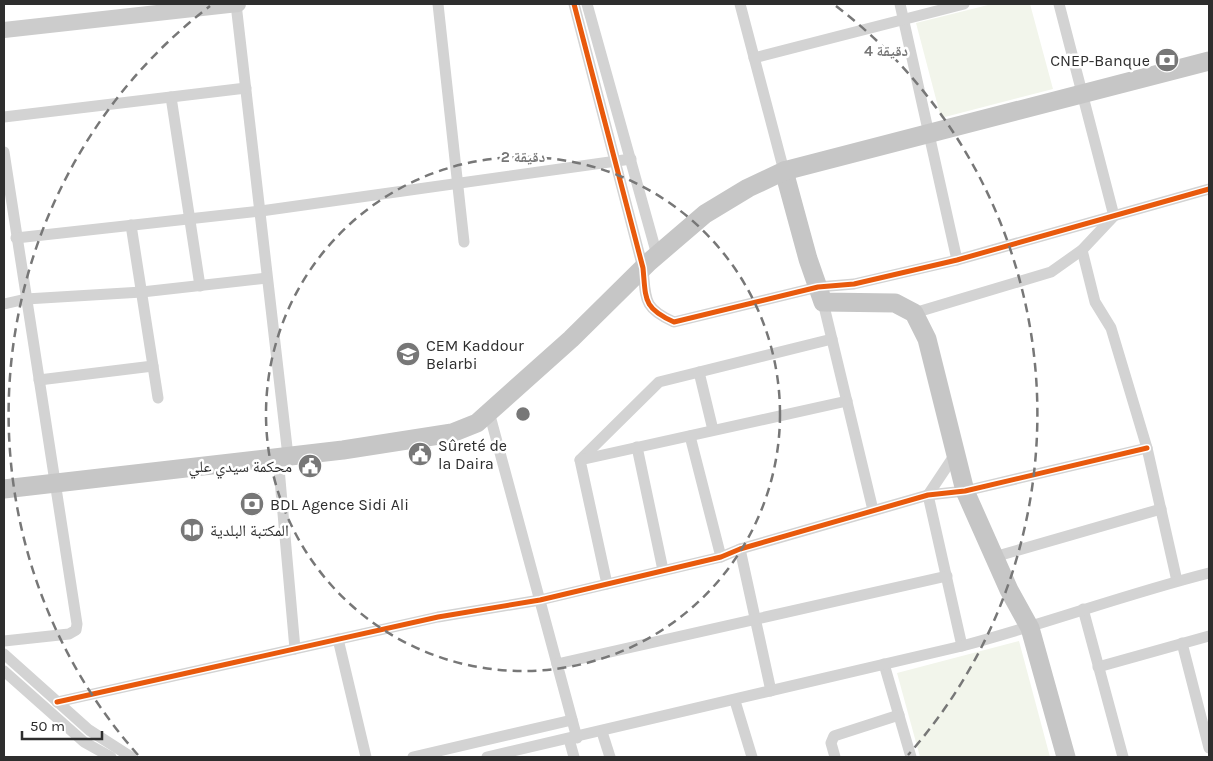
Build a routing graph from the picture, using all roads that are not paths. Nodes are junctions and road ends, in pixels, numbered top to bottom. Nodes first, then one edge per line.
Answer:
1 (237, 4) edge
2 (438, 4) edge
3 (574, 4) edge
4 (587, 4) edge
5 (740, 4) edge
6 (900, 4) edge
7 (964, 4) edge
8 (1059, 4) edge
9 (903, 20) junction
10 (4, 30) edge
11 (754, 58) junction
12 (1209, 61) edge
13 (246, 88) junction
14 (1083, 94) junction
15 (171, 97) junction
16 (4, 117) edge
17 (929, 134) junction
18 (4, 152) edge
19 (631, 159) junction
20 (615, 162) junction
21 (784, 172) junction
22 (456, 184) junction
23 (1209, 189) edge
24 (261, 211) junction
25 (1114, 216) junction
26 (190, 218) junction
27 (131, 225) junction
28 (16, 238) junction
29 (464, 242) dead end
30 (1082, 250) junction
31 (657, 255) junction
32 (957, 260) junction
33 (643, 268) junction
34 (267, 278) junction
35 (200, 286) junction
36 (142, 292) junction
37 (821, 294) junction
38 (26, 299) junction
39 (4, 304) edge
40 (914, 313) junction
41 (832, 339) junction
42 (153, 366) junction
43 (699, 372) junction
44 (39, 380) junction
45 (158, 398) dead end
46 (847, 401) junction
47 (489, 412) junction
48 (713, 430) junction
49 (690, 436) junction
50 (638, 447) junction
51 (1148, 448) junction
52 (956, 453) junction
53 (283, 457) junction
54 (580, 460) junction
55 (55, 482) junction
56 (4, 488) edge
57 (965, 491) junction
58 (928, 495) junction
59 (1161, 509) junction
60 (874, 510) junction
61 (740, 549) junction
62 (721, 557) junction
63 (994, 557) junction
64 (663, 570) junction
65 (1209, 573) edge
66 (947, 576) junction
67 (1177, 581) junction
68 (607, 584) junction
69 (540, 600) junction
70 (1083, 609) junction
71 (756, 620) junction
72 (1030, 628) junction
73 (1209, 636) edge
74 (338, 639) junction
75 (4, 641) edge
76 (1182, 643) junction
77 (962, 646) junction
78 (296, 649) junction
79 (4, 654) edge
80 (557, 664) junction
81 (884, 664) junction
82 (1098, 667) junction
83 (4, 670) edge
84 (771, 691) junction
85 (735, 701) junction
86 (57, 702) junction
87 (899, 715) junction
88 (572, 720) junction
89 (602, 732) junction
90 (573, 738) junction
91 (1209, 748) edge
92 (500, 756) edge
93 (111, 757) edge
94 (131, 757) edge
95 (366, 757) edge
96 (414, 757) edge
97 (487, 757) edge
98 (574, 757) edge
99 (610, 757) edge
100 (752, 757) edge
101 (835, 757) edge
102 (911, 757) edge
103 (1066, 757) edge
104 (1123, 757) edge

1 - 10 main road
1 - 13 street
2 - 22 street
3 - 20 street
4 - 19 street
5 - 11 street
6 - 9 street
7 - 9 street
8 - 14 street
9 - 11 street
9 - 17 street
11 - 21 street
12 - 14 main road
13 - 15 street
13 - 24 street
14 - 17 main road
14 - 25 street
15 - 16 street
15 - 26 street
17 - 21 main road
17 - 32 street
18 - 28 street
19 - 20 street
19 - 31 street
20 - 22 street
20 - 33 street
21 - 31 main road
21 - 37 main road
22 - 24 street
22 - 29 street
23 - 25 street
24 - 26 street
24 - 34 street
25 - 30 street
25 - 32 street
26 - 27 street
26 - 35 street
27 - 28 street
27 - 36 street
28 - 38 street
30 - 40 street
30 - 51 street
31 - 33 main road
32 - 37 street
33 - 37 street
33 - 47 main road
34 - 35 street
34 - 53 street
35 - 36 street
36 - 38 street
36 - 42 street
37 - 40 main road
37 - 41 street
38 - 39 street
38 - 44 street
40 - 52 main road
41 - 43 street
41 - 46 street
42 - 44 street
42 - 45 street
43 - 48 street
43 - 54 street
44 - 55 street
46 - 48 street
46 - 60 street
47 - 53 main road
47 - 69 street
48 - 49 street
49 - 50 street
49 - 62 street
50 - 54 street
50 - 64 street
51 - 57 street
51 - 59 street
52 - 57 main road
52 - 58 street
53 - 55 main road
53 - 78 street
54 - 68 street
55 - 56 main road
55 - 75 street
57 - 58 street
57 - 63 main road
58 - 60 street
58 - 66 street
59 - 63 street
59 - 67 street
60 - 61 street
61 - 62 street
61 - 71 street
62 - 64 street
63 - 72 main road
64 - 68 street
65 - 67 street
66 - 71 street
66 - 77 street
67 - 70 street
68 - 69 street
69 - 74 street
69 - 80 street
70 - 72 street
70 - 82 street
71 - 80 street
71 - 84 street
72 - 77 street
72 - 103 main road
73 - 76 street
74 - 78 street
74 - 95 street
76 - 82 street
76 - 91 street
77 - 81 street
78 - 86 street
79 - 86 street
80 - 88 street
81 - 84 street
81 - 87 street
82 - 104 street
83 - 93 street
84 - 85 street
85 - 89 street
85 - 100 street
86 - 94 street
87 - 101 street
87 - 102 street
88 - 90 street
88 - 96 street
89 - 90 street
89 - 99 street
90 - 92 street
90 - 98 street
92 - 97 street

